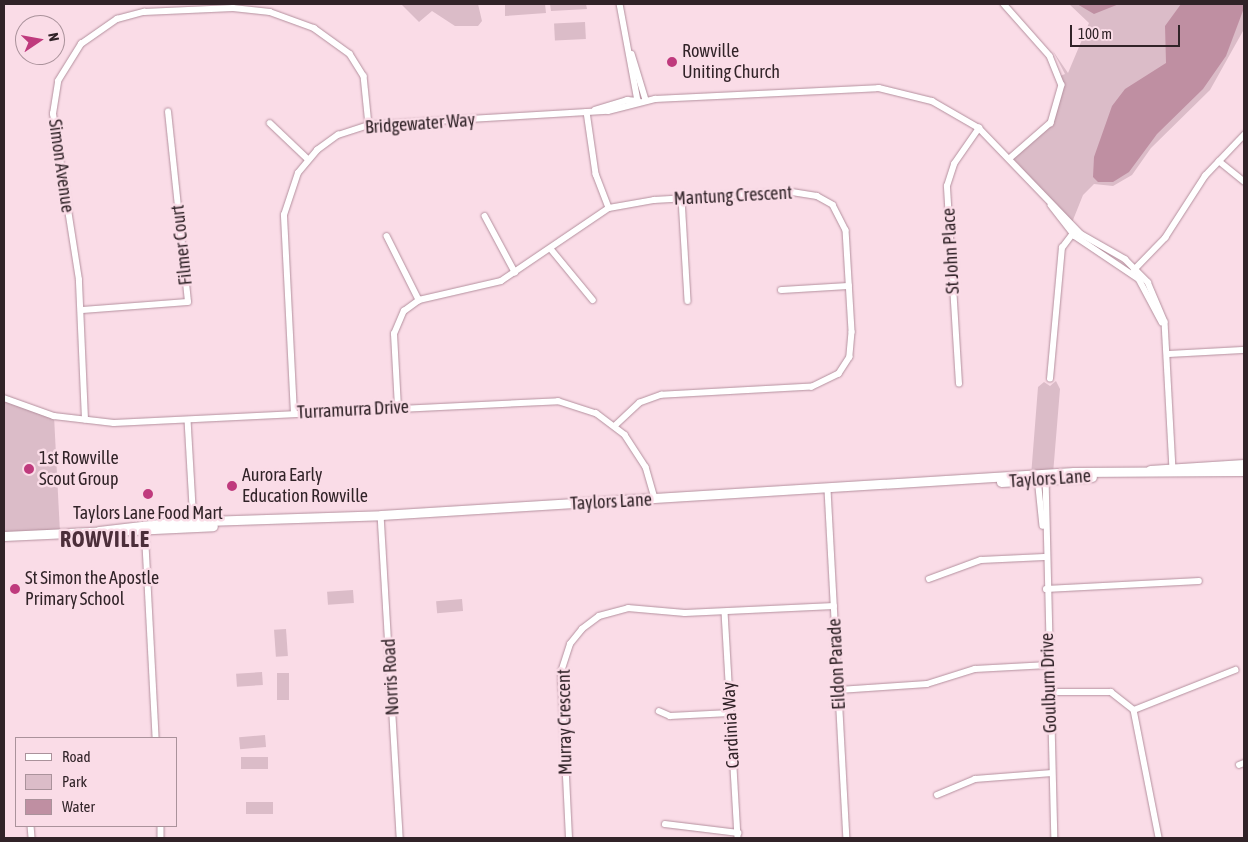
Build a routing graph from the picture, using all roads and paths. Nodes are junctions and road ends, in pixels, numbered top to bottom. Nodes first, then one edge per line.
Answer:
1 (620, 4) edge
2 (1004, 4) edge
3 (627, 38) junction
4 (646, 100) junction
5 (638, 102) junction
6 (590, 111) junction
7 (168, 112) dead end
8 (270, 124) dead end
9 (369, 125) junction
10 (979, 128) junction
11 (1244, 134) edge
12 (1012, 157) junction
13 (308, 158) junction
14 (1220, 161) junction
15 (1244, 180) edge
16 (682, 199) junction
17 (609, 208) junction
18 (485, 216) dead end
19 (1075, 232) junction
20 (387, 236) dead end
21 (550, 249) junction
22 (1134, 271) junction
23 (515, 272) junction
24 (849, 286) junction
25 (781, 290) dead end
26 (419, 300) junction
27 (593, 300) dead end
28 (688, 300) dead end
29 (82, 310) junction
30 (1244, 350) edge
31 (1167, 354) junction
32 (1050, 378) dead end
33 (959, 384) dead end
34 (4, 398) edge
35 (398, 408) junction
36 (294, 414) junction
37 (86, 420) junction
38 (188, 420) junction
39 (615, 426) junction
40 (1244, 464) edge
41 (1173, 471) junction
42 (1244, 471) edge
43 (1042, 478) junction
44 (828, 490) junction
45 (655, 499) junction
46 (381, 516) junction
47 (194, 525) junction
48 (145, 528) junction
49 (4, 536) edge
50 (1044, 557) junction
51 (929, 579) dead end
52 (1199, 581) dead end
53 (1046, 588) junction
54 (834, 606) junction
55 (725, 612) junction
56 (1048, 665) junction
57 (1235, 670) dead end
58 (839, 690) junction
59 (1050, 692) junction
60 (1134, 710) junction
61 (659, 711) dead end
62 (730, 713) junction
63 (156, 737) edge
64 (1052, 773) junction
65 (937, 795) dead end
66 (665, 824) dead end
67 (738, 836) edge
68 (400, 838) edge
69 (569, 838) edge
70 (847, 838) edge
71 (1055, 838) edge
72 (1159, 838) edge

1 - 3 street
2 - 12 street
3 - 4 street
3 - 5 street
4 - 5 street, Bridgewater Way
4 - 10 street, Bridgewater Way
5 - 6 street, Bridgewater Way
6 - 9 street, Bridgewater Way
6 - 17 street
7 - 29 street, Filmer Court
8 - 13 street
9 - 13 street, Bridgewater Way
9 - 29 street, Simon Avenue
10 - 12 street, Bridgewater Way
10 - 33 street, St John Place
11 - 14 street
12 - 19 street, Bridgewater Way
13 - 36 street, Bridgewater Way
14 - 15 street
14 - 22 street
16 - 17 street, Mantung Crescent
16 - 24 street, Mantung Crescent
16 - 28 street
17 - 21 street, Mantung Crescent
18 - 23 street
19 - 22 street, Bridgewater Way
19 - 32 street
20 - 26 street
21 - 23 street, Mantung Crescent
21 - 27 street
22 - 31 street, Bridgewater Way
23 - 26 street, Mantung Crescent
24 - 25 street
24 - 39 street, Mantung Crescent
26 - 35 street
29 - 37 street, Simon Avenue
30 - 31 street
31 - 41 street, Bridgewater Way
34 - 37 street, Turramurra Drive
35 - 36 street, Turramurra Drive
35 - 39 street, Turramurra Drive
36 - 38 street, Turramurra Drive
37 - 38 street, Turramurra Drive
38 - 47 street
39 - 45 street, Turramurra Drive
40 - 41 main road, Taylors Lane
41 - 42 main road, Taylors Lane
41 - 43 main road, Taylors Lane
43 - 44 main road, Taylors Lane
43 - 50 street, Goulburn Drive
44 - 45 main road, Taylors Lane
44 - 54 street, Eildon Parade
45 - 46 main road, Taylors Lane
46 - 47 main road, Taylors Lane
46 - 68 street, Norris Road
47 - 48 main road, Taylors Lane
48 - 49 main road, Taylors Lane
48 - 63 street
50 - 51 street
50 - 53 street, Goulburn Drive
52 - 53 street
53 - 56 street, Goulburn Drive
54 - 55 street, Murray Crescent
54 - 58 street, Eildon Parade
55 - 62 street, Cardinia Way
55 - 69 street, Murray Crescent
56 - 58 street
56 - 59 street, Goulburn Drive
57 - 60 street
58 - 70 street, Eildon Parade
59 - 60 street
59 - 64 street, Goulburn Drive
60 - 72 street
61 - 62 street
62 - 67 street, Cardinia Way
64 - 65 street
64 - 71 street, Goulburn Drive
66 - 67 street

